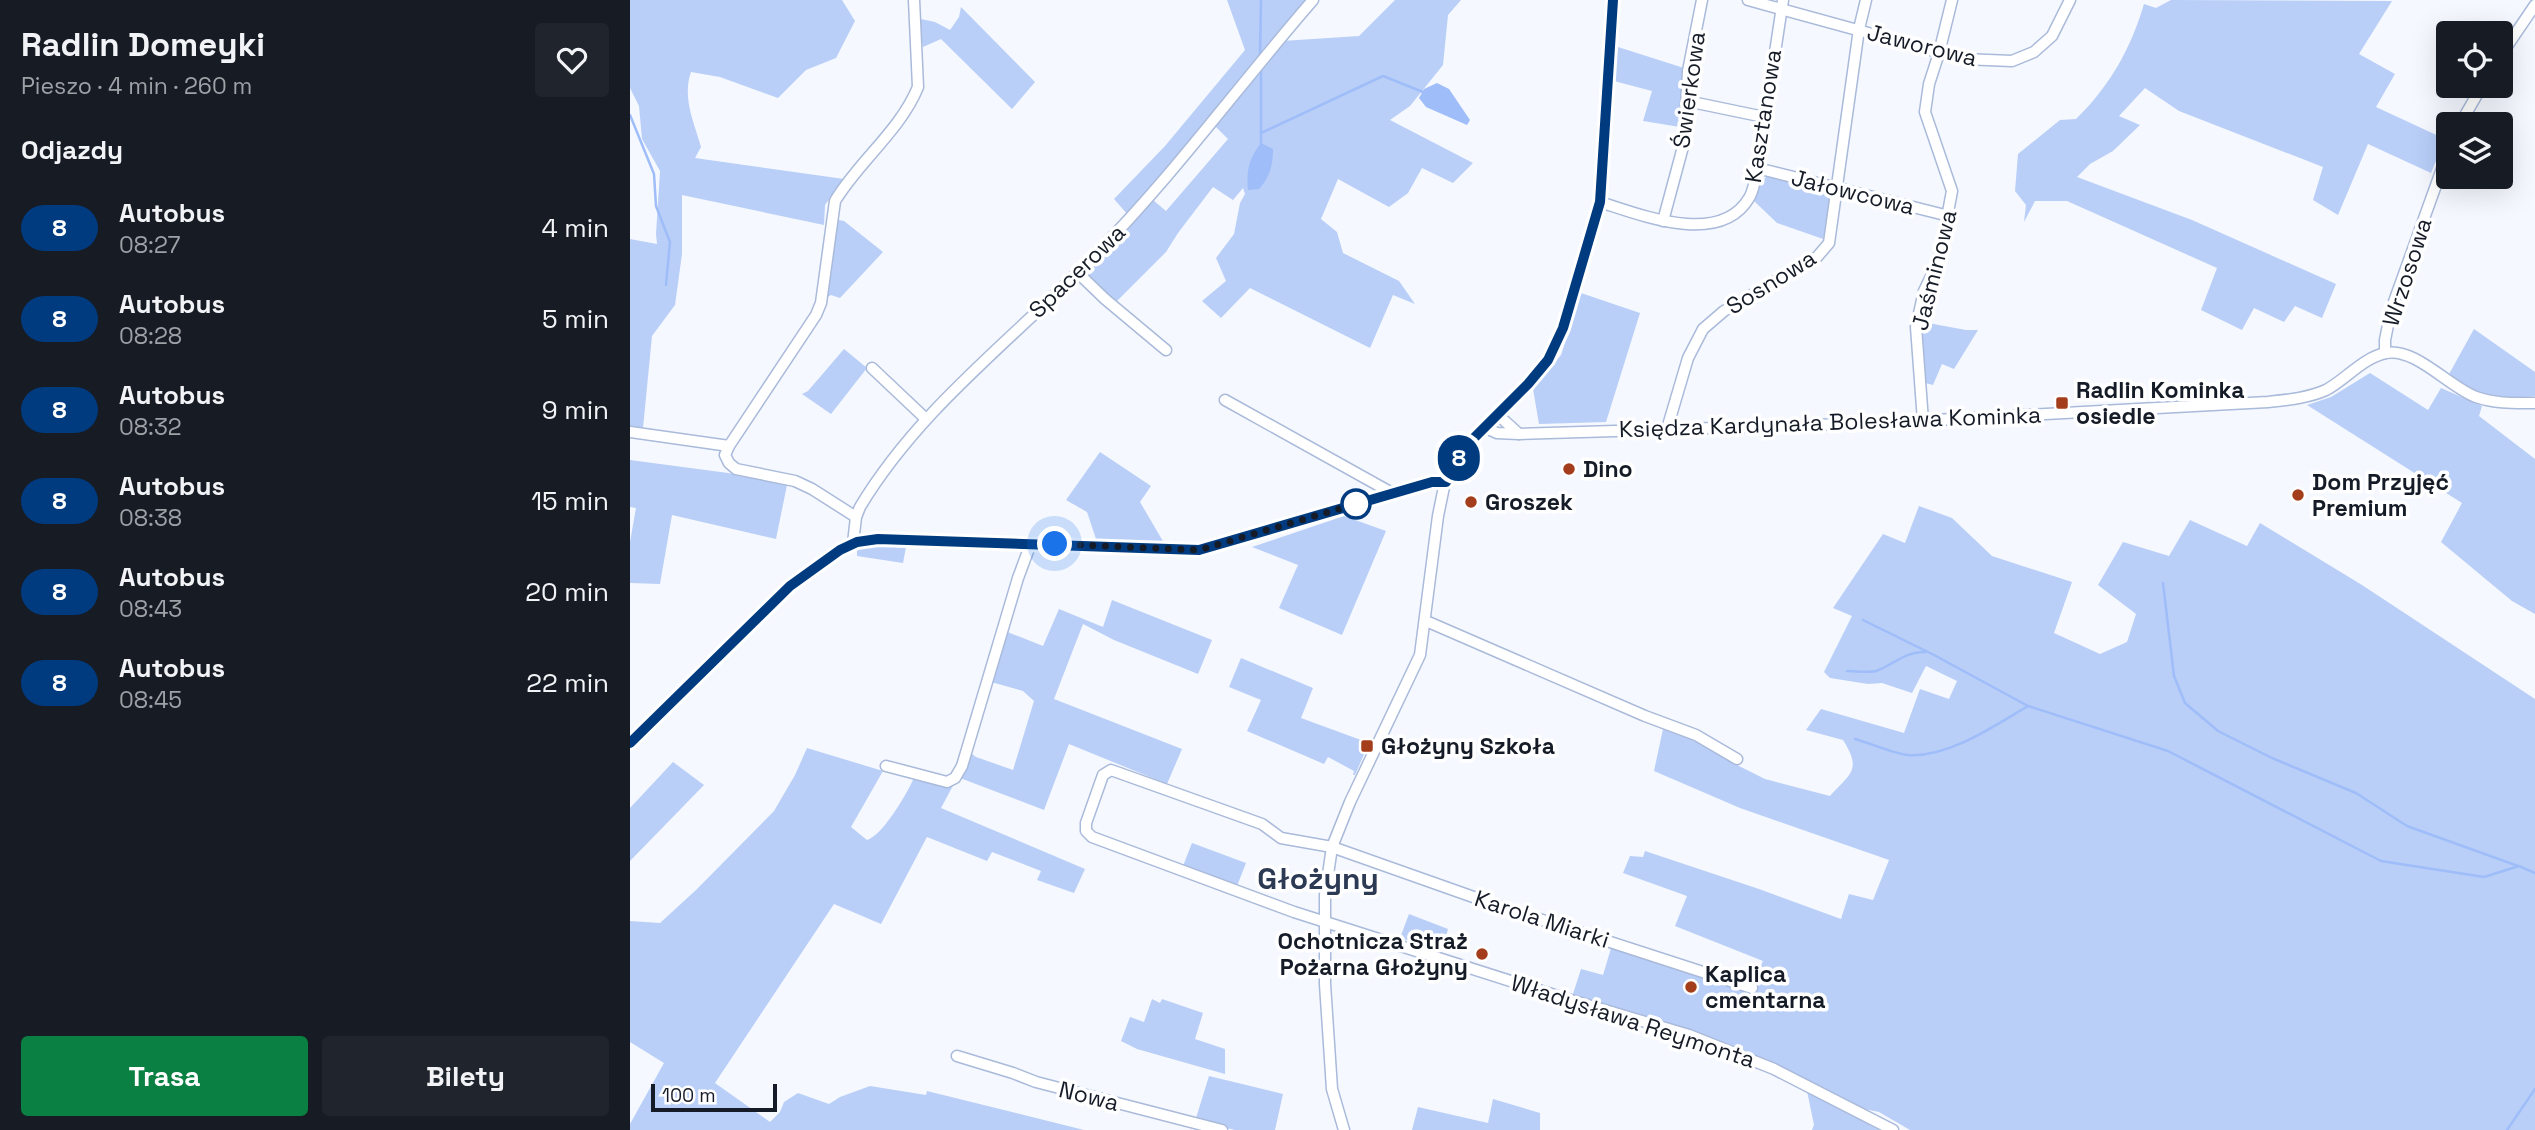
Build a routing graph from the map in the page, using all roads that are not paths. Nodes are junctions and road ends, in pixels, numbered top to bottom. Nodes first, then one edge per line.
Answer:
1 (914, 0) edge
2 (1313, 0) edge
3 (1613, 0) edge
4 (1702, 0) edge
5 (1748, 0) edge
6 (1866, 0) edge
7 (1952, 0) edge
8 (2070, 0) edge
9 (1781, 5) edge
10 (2535, 5) edge
11 (1859, 29) junction
12 (2513, 37) edge
13 (1939, 52) junction
14 (1687, 101) junction
15 (1764, 117) junction
16 (1756, 168) junction
17 (2436, 185) edge
18 (1838, 187) junction
19 (1600, 202) junction
20 (1949, 216) junction
21 (1664, 221) junction
22 (1078, 273) junction
23 (1166, 350) dead end
24 (2385, 353) junction
25 (872, 368) dead end
26 (1224, 400) dead end
27 (2535, 404) edge
28 (1497, 414) junction
29 (926, 419) junction
30 (1923, 421) junction
31 (1484, 427) junction
32 (1667, 429) junction
33 (630, 432) edge
34 (1519, 433) junction
35 (729, 446) junction
36 (1446, 482) junction
37 (1392, 493) junction
38 (856, 517) junction
39 (853, 543) junction
40 (1031, 543) junction
41 (1426, 621) junction
42 (630, 743) edge
43 (1737, 759) dead end
44 (886, 766) dead end
45 (1332, 847) junction
46 (1324, 922) junction
47 (1752, 988) dead end
48 (957, 1056) dead end
49 (1222, 1130) edge
50 (1343, 1130) edge
51 (1894, 1130) edge

1 - 35 street
2 - 22 street, Spacerowa
3 - 19 street
4 - 14 street, Świerkowa
5 - 9 street, Jaworowa
6 - 11 street, Sosnowa
7 - 13 street, Jaśminowa
8 - 13 street, Jaworowa
9 - 11 street, Jaworowa
9 - 15 street, Kasztanowa
10 - 12 street
11 - 13 street, Jaworowa
11 - 18 street, Sosnowa
13 - 20 street, Jaśminowa
14 - 15 street
14 - 21 street, Świerkowa
15 - 16 street, Kasztanowa
16 - 18 street, Jałowcowa
16 - 21 street, Kasztanowa
17 - 24 street, Wrzosowa
18 - 20 street, Jałowcowa
18 - 32 street, Sosnowa
19 - 21 street, Kasztanowa
19 - 28 street
20 - 30 street, Jaśminowa
22 - 23 street
22 - 29 street, Spacerowa
24 - 27 street
24 - 30 street, Księdza Kardynała Bolesława Kominka
25 - 29 street
26 - 37 street
28 - 31 street
28 - 34 street
29 - 38 street, Spacerowa
30 - 32 street, Księdza Kardynała Bolesława Kominka
31 - 34 street, Księdza Kardynała Bolesława Kominka
31 - 36 street
32 - 34 street, Księdza Kardynała Bolesława Kominka
33 - 35 street
35 - 38 street
36 - 37 street
36 - 41 street
37 - 40 street
38 - 39 street, Spacerowa
39 - 40 street
39 - 42 street
40 - 44 street
41 - 43 street
41 - 45 street
45 - 46 street
45 - 46 street, Karola Miarki
45 - 47 street, Karola Miarki
46 - 50 street
46 - 51 street, Władysława Reymonta
48 - 49 street, Nowa

